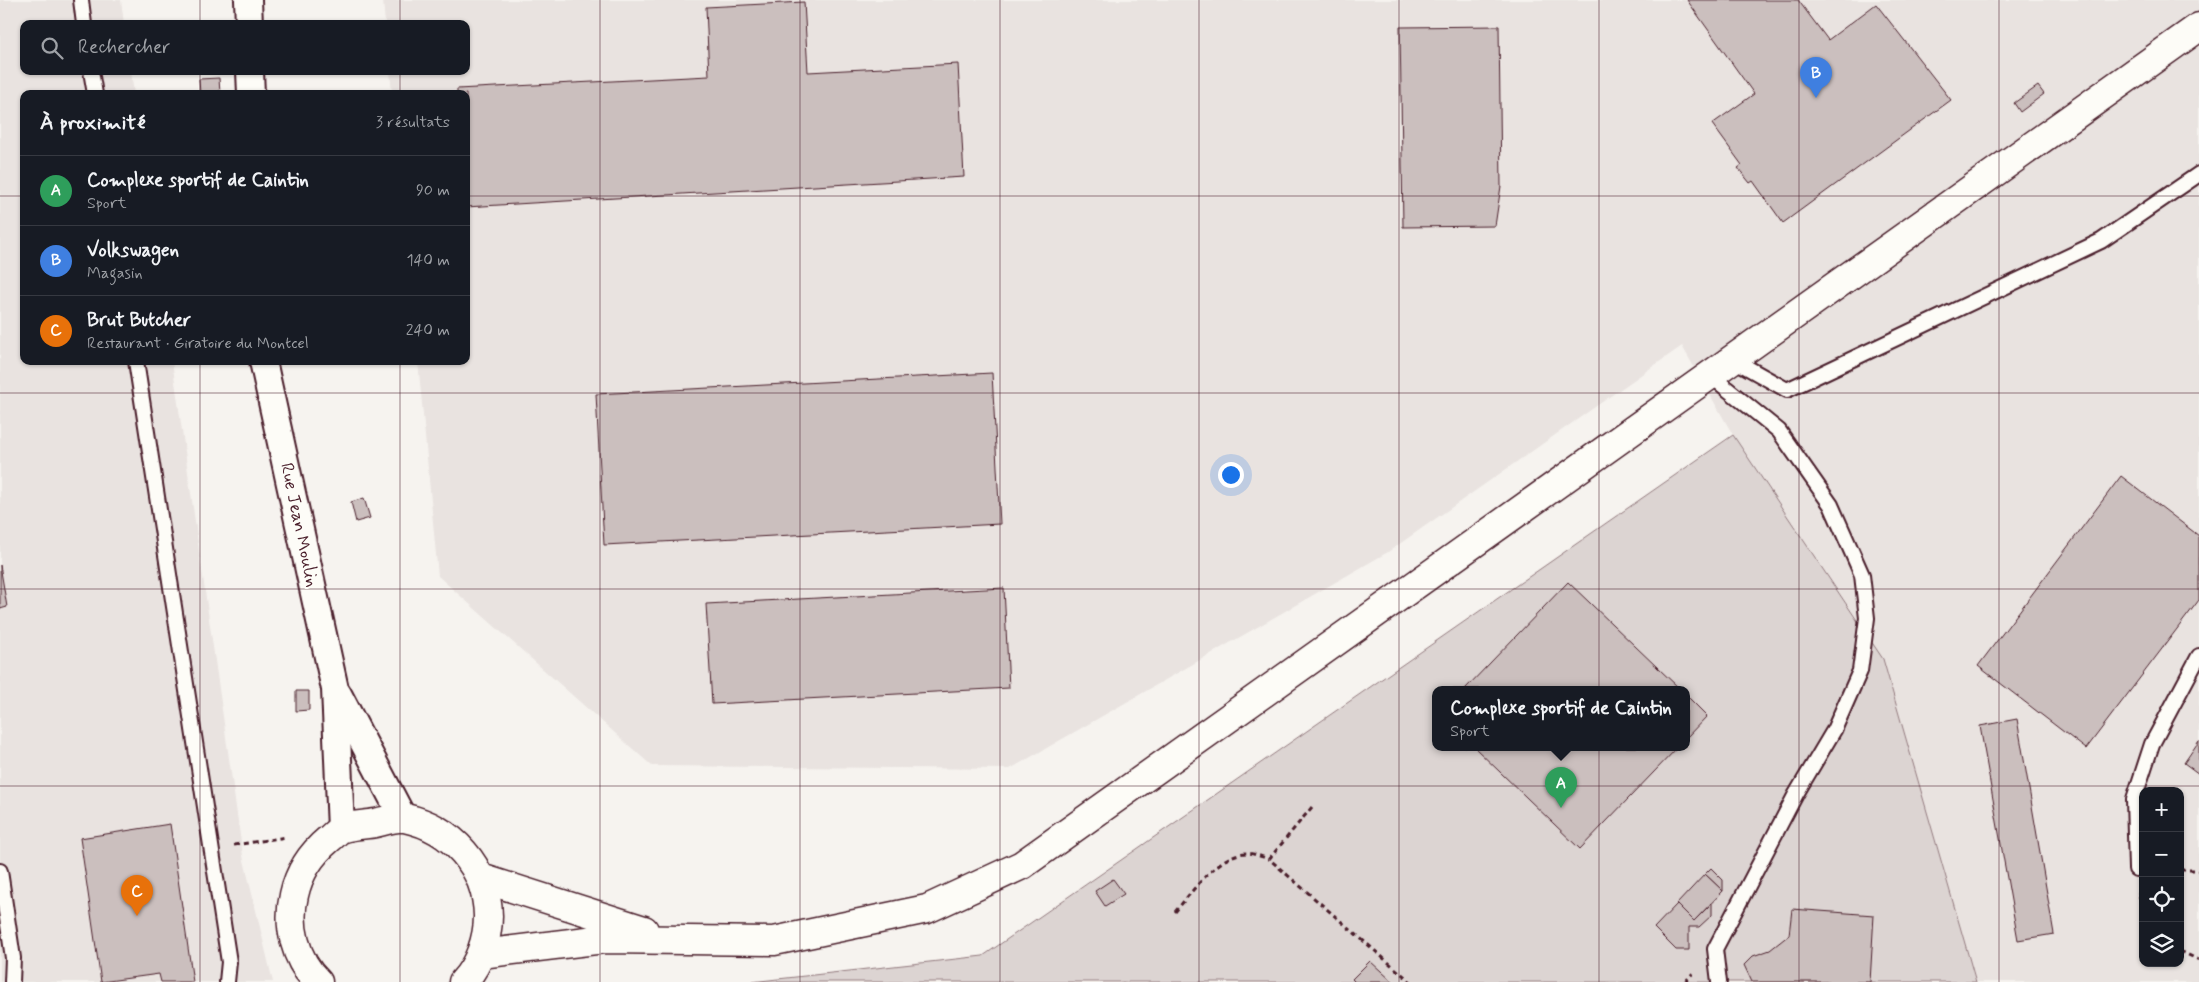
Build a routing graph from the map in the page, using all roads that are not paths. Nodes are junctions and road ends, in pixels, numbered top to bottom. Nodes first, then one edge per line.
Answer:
1 (80, 0) edge
2 (248, 0) edge
3 (83, 20) edge
4 (249, 20) edge
5 (2199, 27) edge
6 (92, 75) edge
7 (250, 75) edge
8 (94, 90) edge
9 (251, 90) edge
10 (2199, 174) edge
11 (1732, 359) junction
12 (137, 365) edge
13 (264, 365) edge
14 (1710, 375) junction
15 (2199, 656) edge
16 (335, 689) junction
17 (402, 818) junction
18 (341, 829) junction
19 (2136, 869) dead end
20 (0, 871) edge
21 (481, 878) junction
22 (676, 941) junction
23 (481, 954) junction
24 (12, 982) edge
25 (226, 982) edge
26 (318, 982) edge
27 (463, 982) edge
28 (1719, 982) edge

1 - 3 lane
2 - 4 street
5 - 11 main road
6 - 8 lane
7 - 9 street
10 - 11 lane
11 - 14 main road
12 - 25 lane
13 - 16 street, Rue Jean Moulin
14 - 22 main road
14 - 28 lane
15 - 19 lane
16 - 17 street, Rue Jean Moulin
16 - 18 street, Rue Jean Moulin
17 - 18 main road
17 - 21 main road
18 - 26 main road
20 - 24 lane
21 - 22 main road
21 - 23 main road
22 - 23 main road
23 - 27 main road

